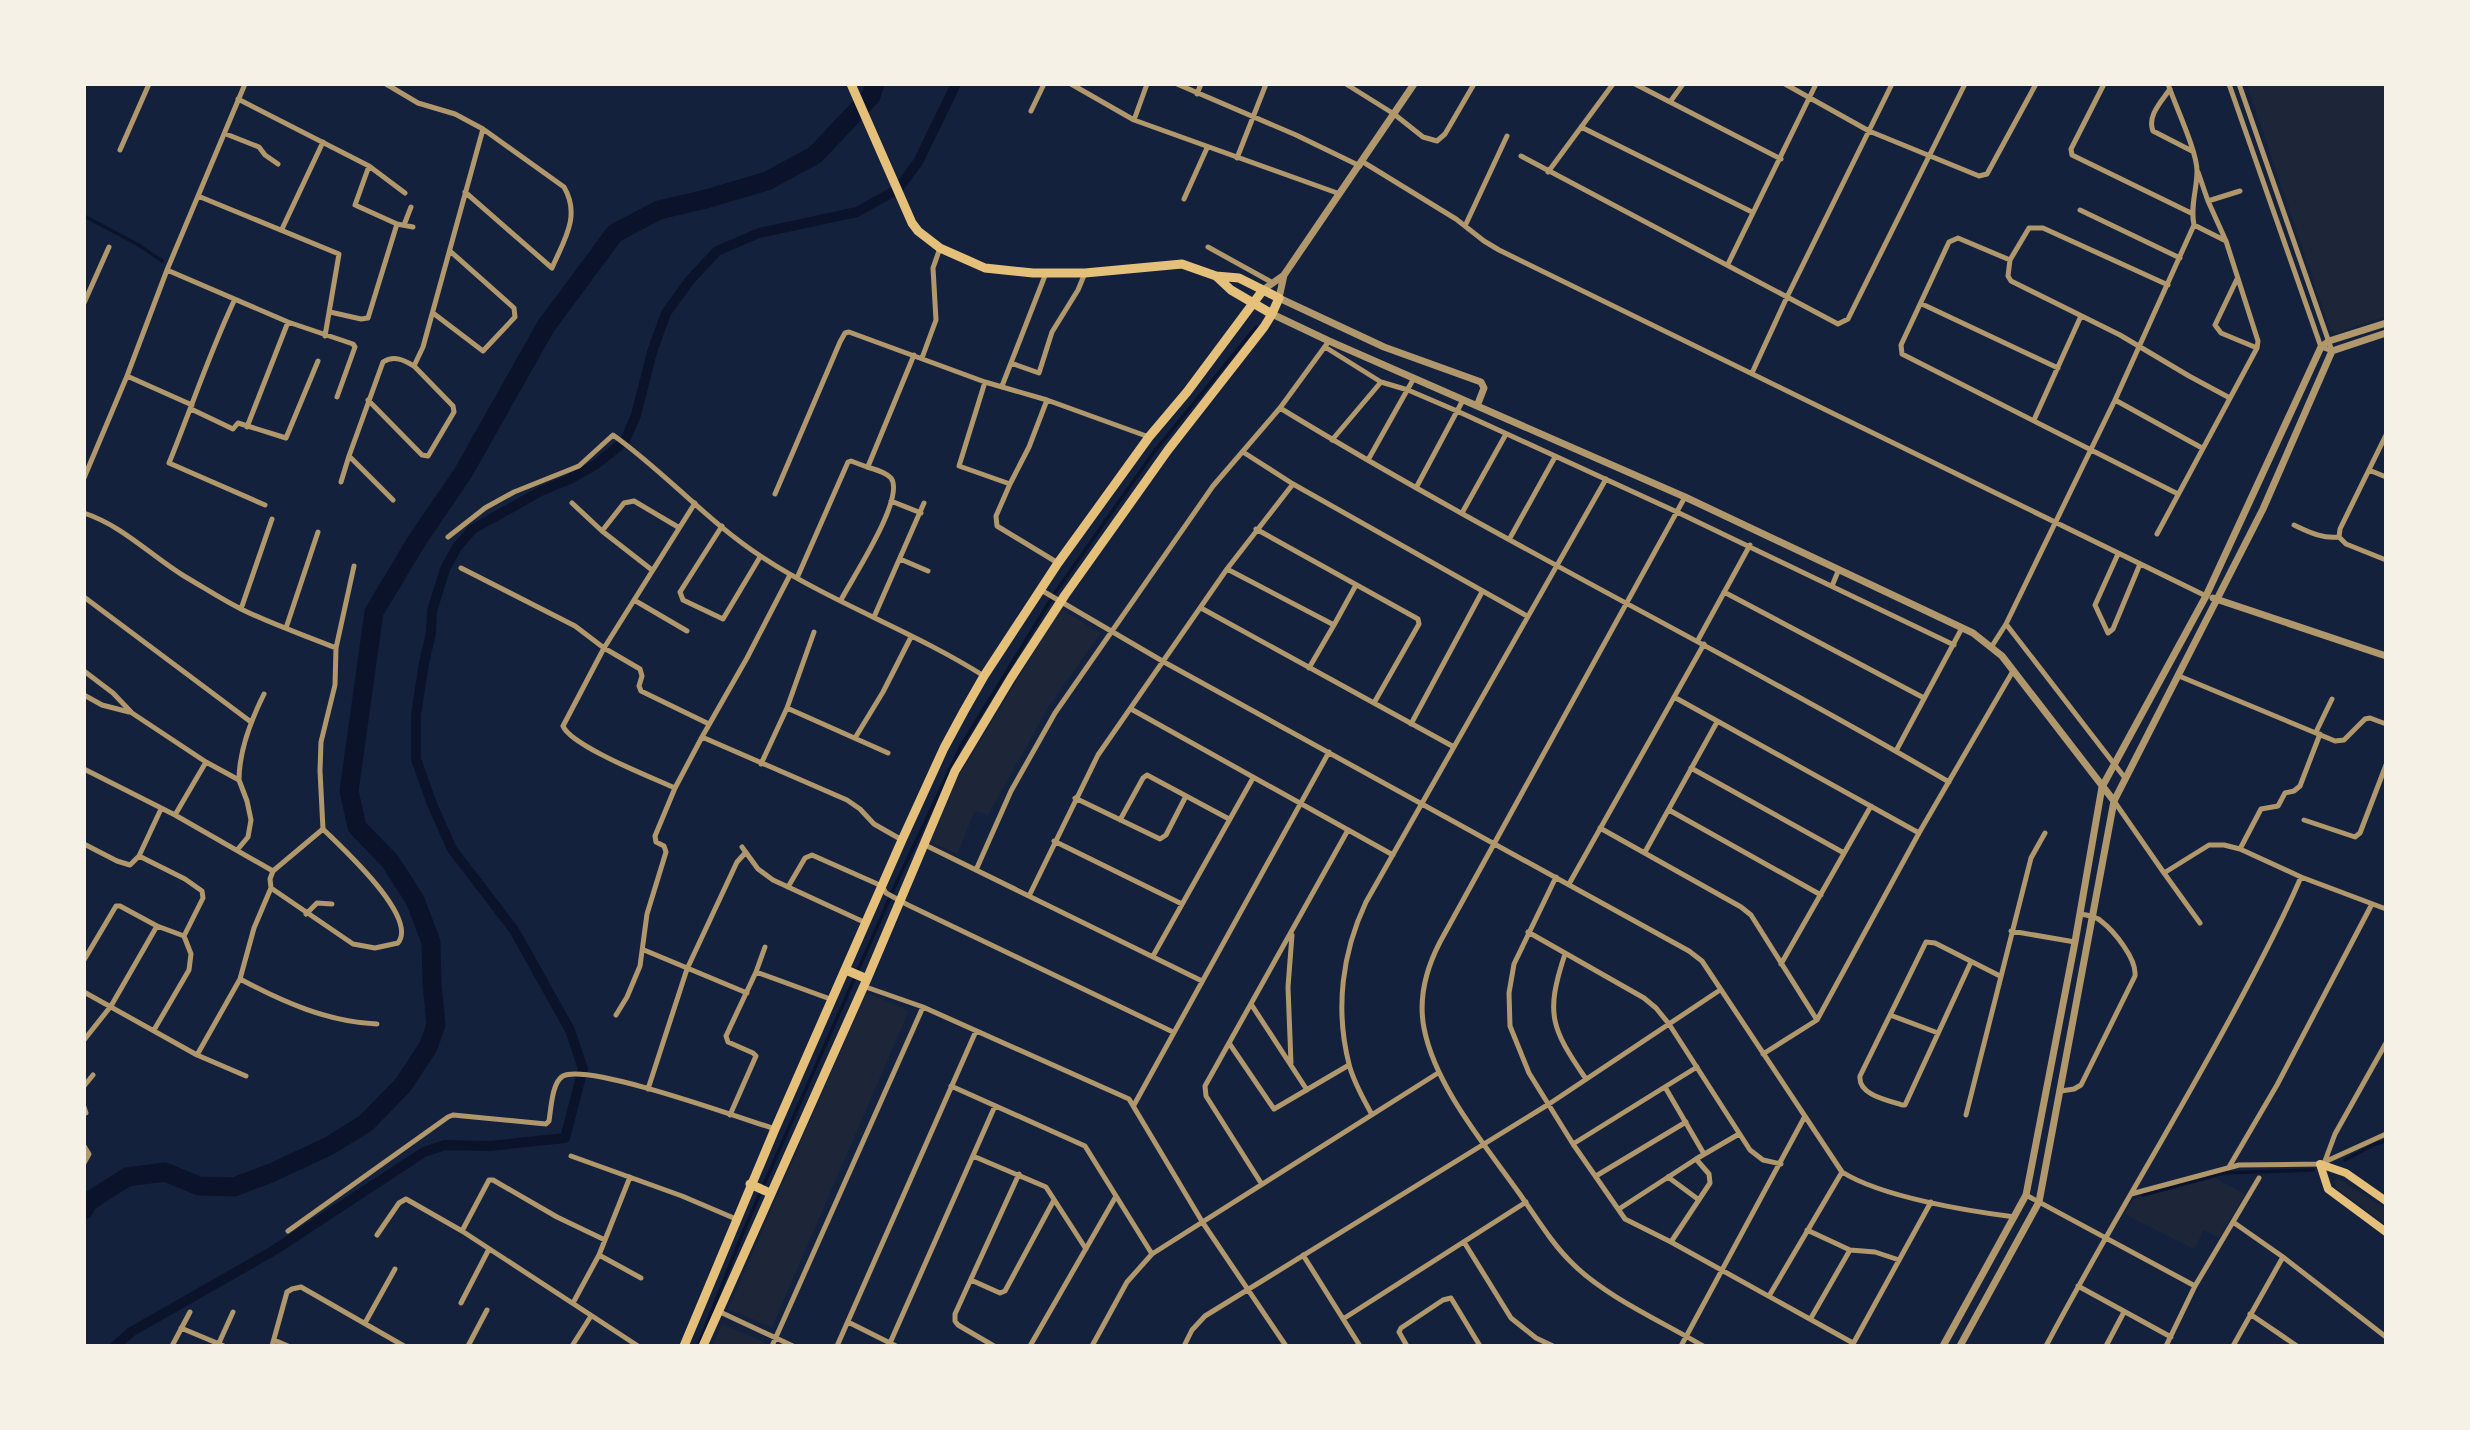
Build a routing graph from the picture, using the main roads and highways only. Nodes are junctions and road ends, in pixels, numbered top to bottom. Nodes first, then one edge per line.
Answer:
1 (851, 84) edge
2 (1216, 276) junction
3 (1263, 290) junction
4 (1252, 304) junction
5 (1272, 314) junction
6 (924, 818) junction
7 (858, 977) junction
8 (761, 1189) junction
9 (2386, 1201) edge
10 (2386, 1232) edge
11 (684, 1346) edge
12 (703, 1346) edge

1 - 2 main road
2 - 3 main road
2 - 4 main road
3 - 4 main road
3 - 5 main road
4 - 5 main road
4 - 6 main road
5 - 6 main road
6 - 7 main road
6 - 7 main road
7 - 8 main road
7 - 8 main road
8 - 11 main road
8 - 12 main road
9 - 10 main road

